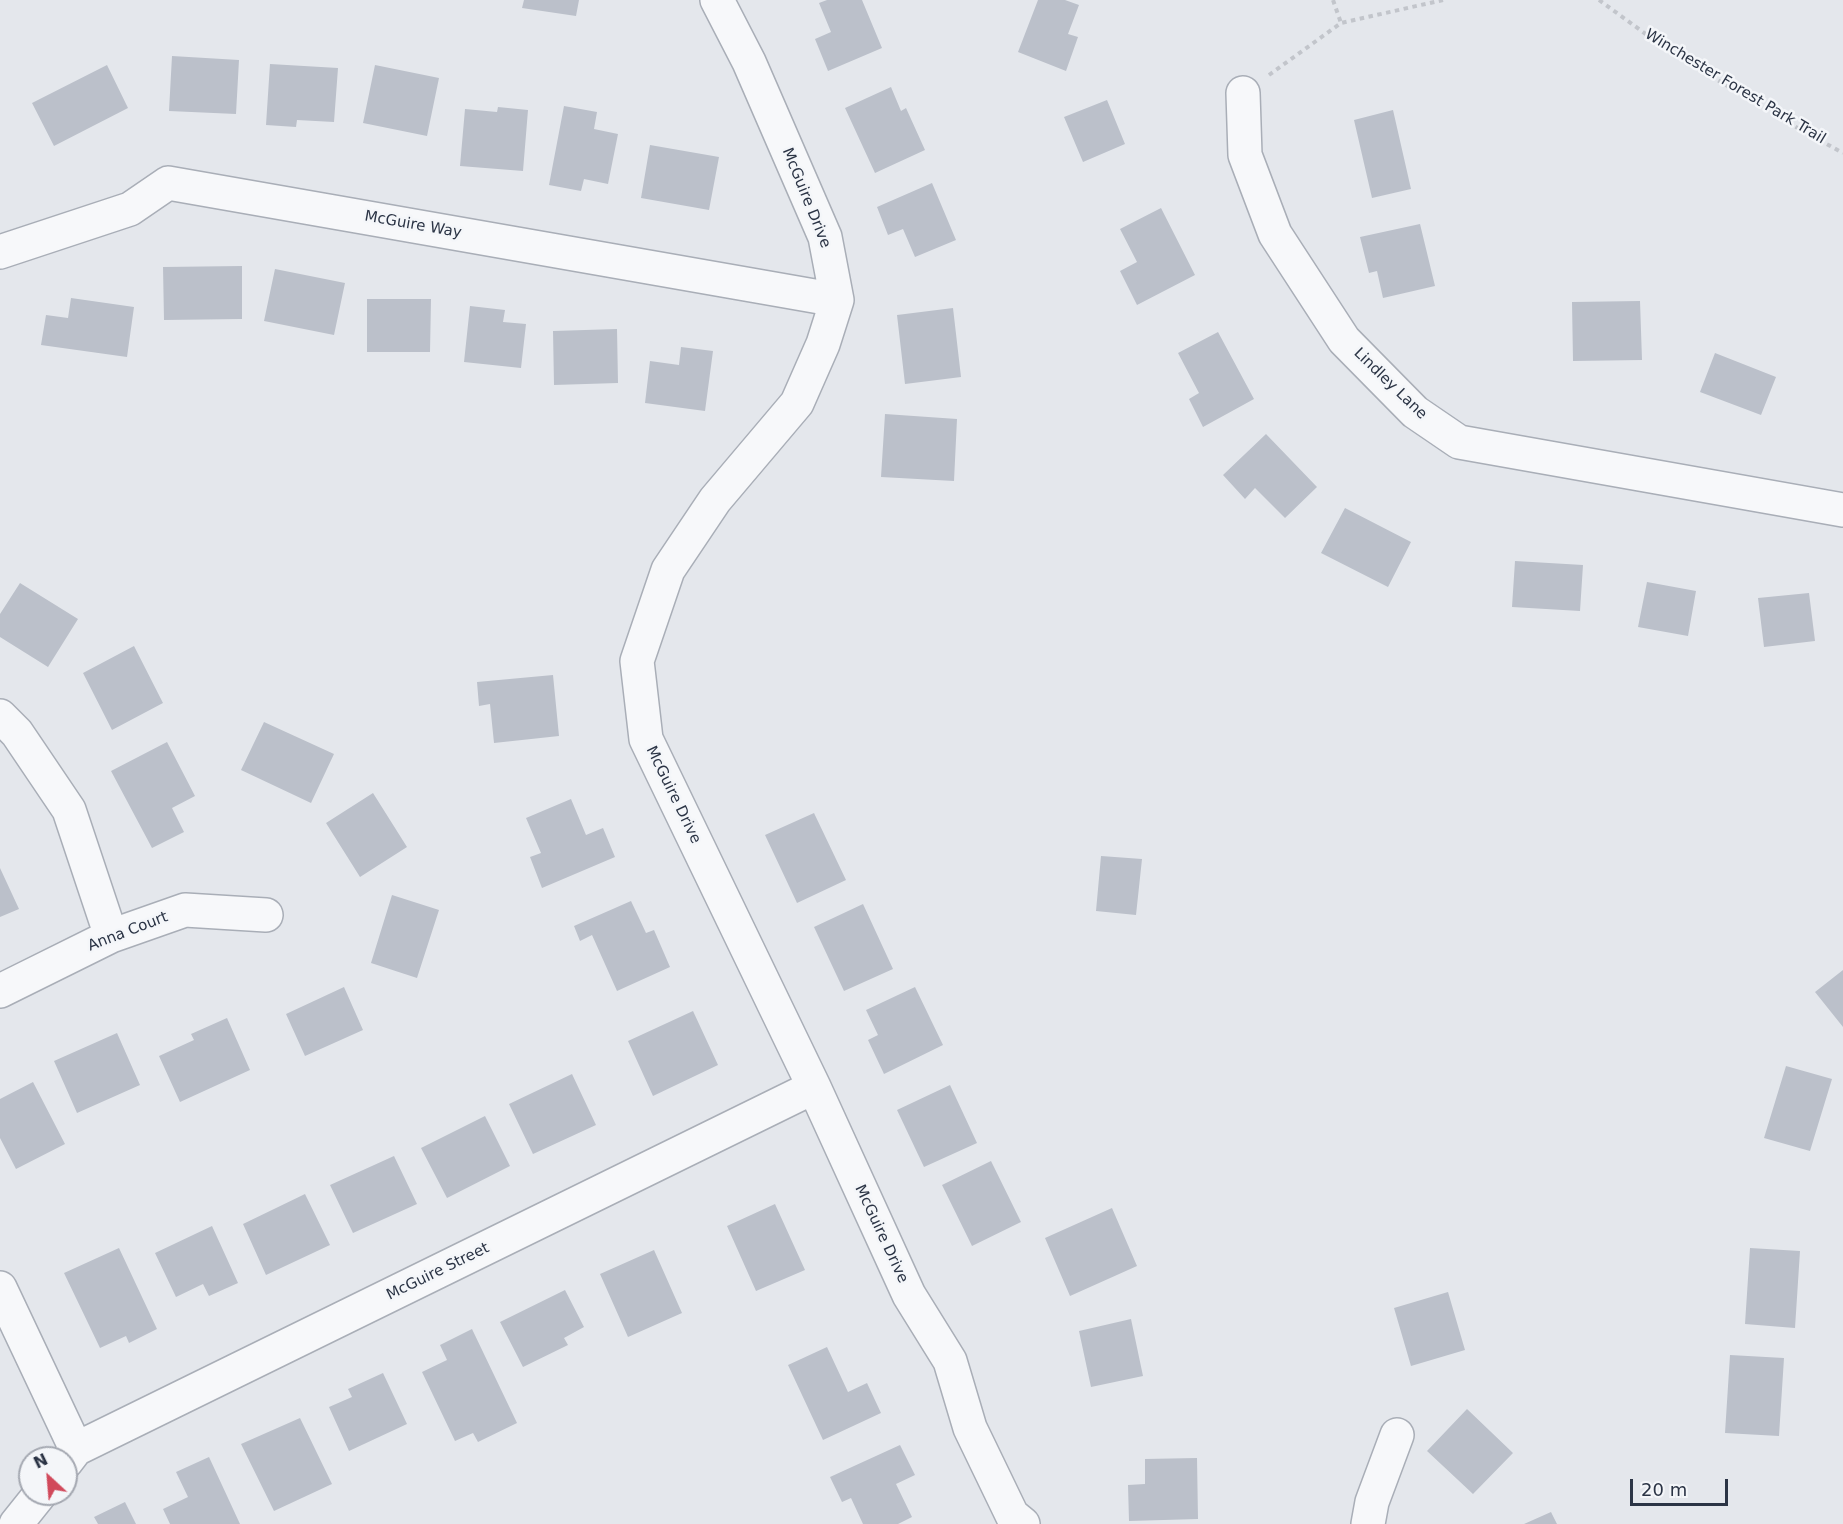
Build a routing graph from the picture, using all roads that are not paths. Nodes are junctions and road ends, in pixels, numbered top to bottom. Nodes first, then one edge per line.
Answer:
1 (717, 0) edge
2 (1244, 93) road end
3 (0, 252) edge
4 (837, 300) junction
5 (1843, 510) edge
6 (0, 716) edge
7 (266, 915) dead end
8 (111, 936) junction
9 (0, 991) edge
10 (814, 1087) junction
11 (0, 1288) edge
12 (1397, 1435) dead end
13 (67, 1446) edge
14 (78, 1452) edge
15 (30, 1506) edge
16 (16, 1524) edge
17 (1023, 1524) edge
18 (1368, 1524) edge

1 - 4 street, McGuire Drive
2 - 5 street, Lindley Lane
3 - 4 street, McGuire Way
4 - 10 street, McGuire Drive
6 - 8 street
7 - 8 street, Anna Court
8 - 9 street, Anna Court
10 - 14 street, McGuire Street
10 - 17 street, McGuire Drive
11 - 13 street
12 - 18 street
15 - 16 street

